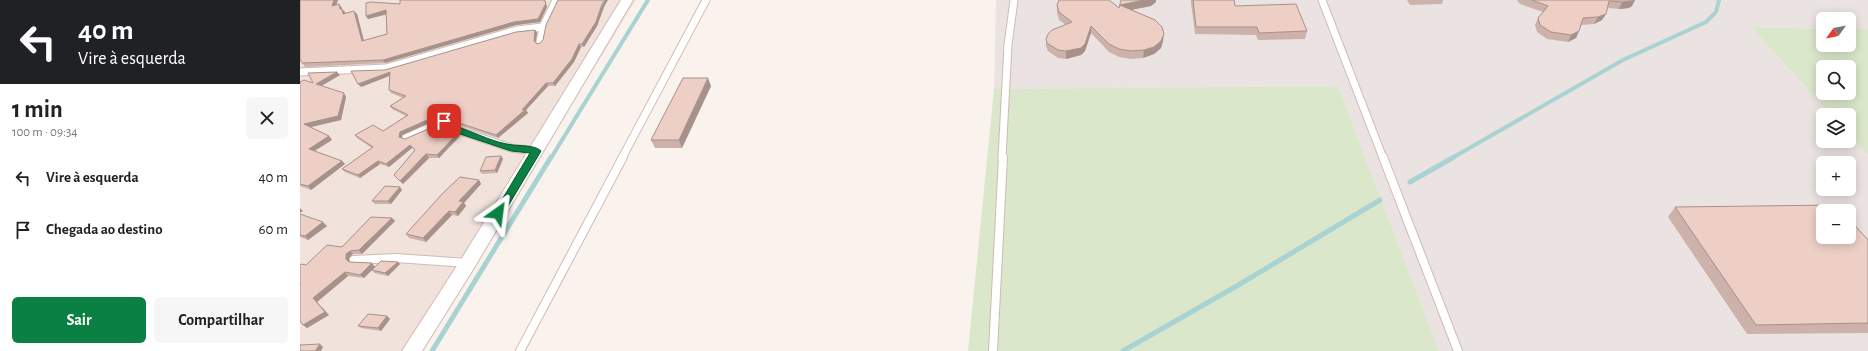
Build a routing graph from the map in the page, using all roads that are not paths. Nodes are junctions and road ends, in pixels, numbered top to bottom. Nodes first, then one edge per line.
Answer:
1 (556, 0) edge
2 (627, 0) edge
3 (706, 0) edge
4 (1014, 0) edge
5 (1322, 0) edge
6 (543, 27) junction
7 (540, 42) edge
8 (300, 72) edge
9 (406, 138) edge
10 (536, 151) junction
11 (354, 260) dead end
12 (468, 264) junction
13 (412, 351) edge
14 (520, 351) edge
15 (993, 351) edge
16 (1458, 351) edge

1 - 6 lane
2 - 10 street
3 - 14 lane
4 - 15 lane
5 - 16 lane
6 - 7 lane
6 - 8 lane
9 - 10 lane
10 - 12 street
11 - 12 lane
12 - 13 street

